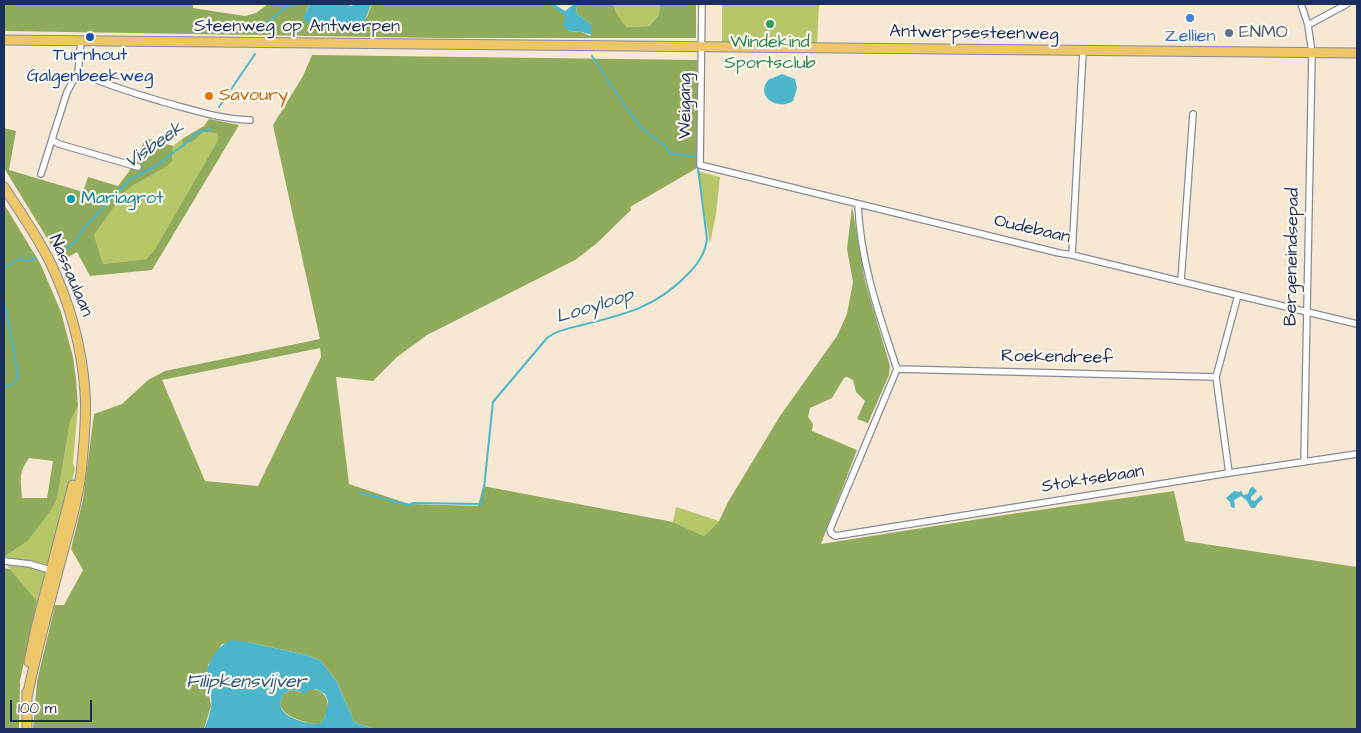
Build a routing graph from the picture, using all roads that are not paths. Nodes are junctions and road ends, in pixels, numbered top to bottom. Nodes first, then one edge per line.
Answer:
1 (702, 4) edge
2 (1301, 4) edge
3 (1347, 4) edge
4 (1308, 26) junction
5 (4, 40) edge
6 (81, 42) junction
7 (590, 46) joint
8 (701, 48) junction
9 (1083, 51) junction
10 (1312, 53) junction
11 (1357, 53) edge
12 (78, 72) junction
13 (1193, 114) dead end
14 (250, 120) dead end
15 (52, 140) junction
16 (700, 164) joint
17 (138, 167) dead end
18 (41, 174) dead end
19 (4, 187) edge
20 (858, 204) junction
21 (1072, 255) junction
22 (1181, 281) junction
23 (1238, 295) junction
24 (1308, 312) junction
25 (1357, 324) edge
26 (897, 369) junction
27 (1216, 378) junction
28 (1357, 454) edge
29 (1304, 462) junction
30 (1229, 473) junction
31 (4, 561) edge
32 (54, 571) junction
33 (27, 729) edge

1 - 8 street, Weigang
2 - 4 street, Bergeneindsepad
3 - 4 street
4 - 10 street, Bergeneindsepad
5 - 6 main road, Steenweg op Antwerpen
6 - 7 main road, Steenweg op Antwerpen
6 - 12 street
7 - 8 main road, Antwerpsesteenweg
8 - 9 main road, Antwerpsesteenweg
8 - 16 street, Weigang
9 - 10 main road, Antwerpsesteenweg
9 - 21 street
10 - 11 main road, Antwerpsesteenweg
10 - 24 street, Bergeneindsepad
12 - 14 street
12 - 15 street
13 - 22 street
15 - 17 street
15 - 18 street
16 - 20 street, Oudebaan
19 - 32 main road, Nassaulaan
20 - 21 street, Oudebaan
20 - 26 street
21 - 22 street, Oudebaan
22 - 23 street, Oudebaan
23 - 24 street, Oudebaan
23 - 27 street
24 - 25 street, Oudebaan
24 - 29 street, Bergeneindsepad
26 - 27 street, Roekendreef
26 - 30 street, Stoktsebaan
27 - 30 street
28 - 29 street, Stoktsebaan
29 - 30 street, Stoktsebaan
31 - 32 street
32 - 33 main road, Nassaulaan

